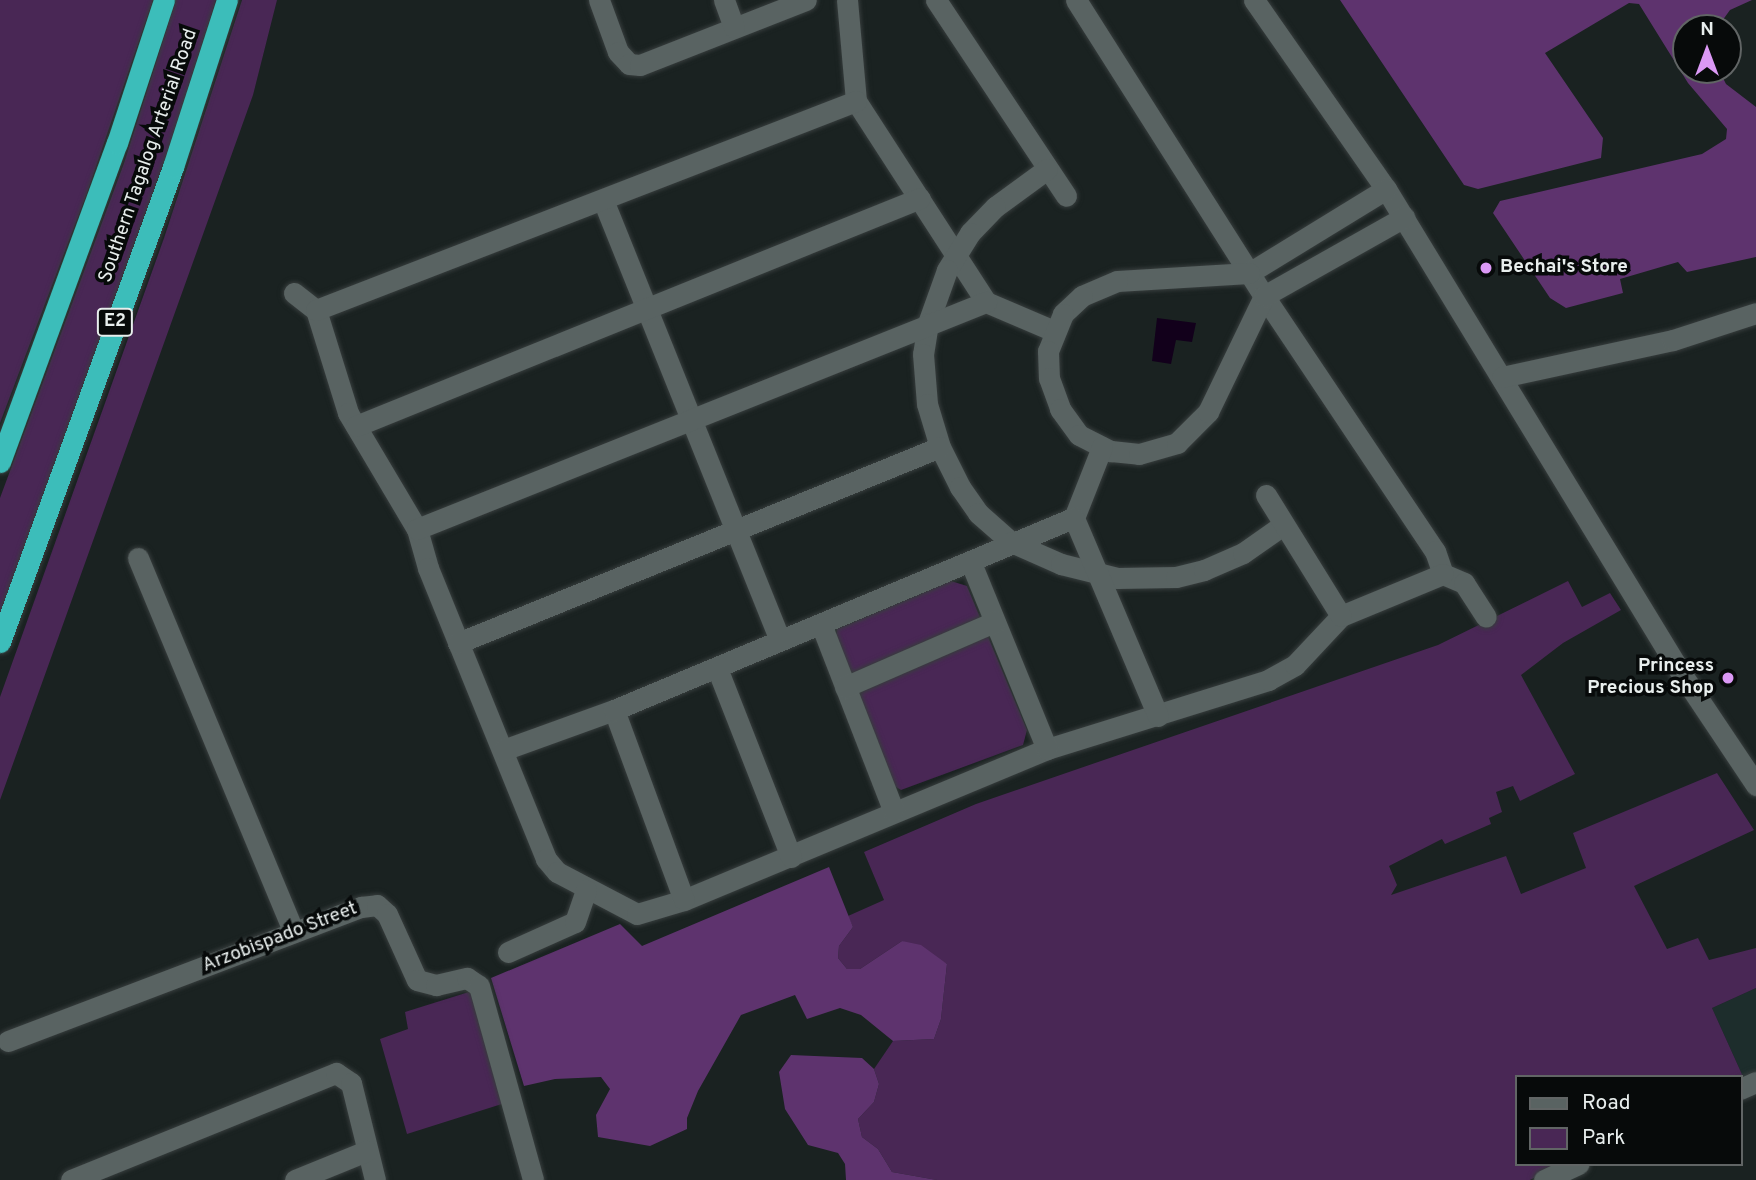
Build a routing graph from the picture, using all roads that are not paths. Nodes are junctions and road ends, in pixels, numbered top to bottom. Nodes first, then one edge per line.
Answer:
1 (164, 0) edge
2 (226, 0) edge
3 (599, 0) edge
4 (724, 0) edge
5 (806, 0) edge
6 (847, 0) edge
7 (936, 0) edge
8 (1076, 0) edge
9 (1254, 0) edge
10 (734, 27) junction
11 (856, 101) junction
12 (1046, 169) junction
13 (1386, 189) junction
14 (1066, 196) dead end
15 (920, 198) junction
16 (603, 200) junction
17 (1404, 217) junction
18 (1304, 240) junction
19 (957, 252) junction
20 (1319, 263) junction
21 (1250, 273) junction
22 (294, 293) dead end
23 (1264, 296) junction
24 (986, 302) junction
25 (645, 309) junction
26 (316, 310) junction
27 (1756, 313) edge
28 (928, 323) junction
29 (1054, 331) junction
30 (1502, 377) junction
31 (688, 419) junction
32 (356, 426) junction
33 (940, 447) junction
34 (1102, 447) junction
35 (0, 462) edge
36 (1266, 495) dead end
37 (1074, 518) junction
38 (1283, 525) junction
39 (417, 529) junction
40 (735, 531) junction
41 (1011, 542) junction
42 (138, 558) dead end
43 (971, 563) junction
44 (1095, 573) junction
45 (1443, 574) junction
46 (1341, 616) junction
47 (1486, 617) dead end
48 (994, 622) junction
49 (821, 624) junction
50 (780, 640) junction
51 (0, 642) edge
52 (458, 643) junction
53 (717, 668) junction
54 (845, 687) junction
55 (614, 710) junction
56 (1158, 716) junction
57 (1047, 749) junction
58 (503, 750) junction
59 (1756, 785) edge
60 (893, 810) junction
61 (791, 857) junction
62 (586, 890) junction
63 (684, 900) junction
64 (294, 932) junction
65 (508, 952) dead end
66 (8, 1041) dead end
67 (366, 1151) junction
68 (1574, 1166) edge
69 (71, 1180) edge
70 (295, 1180) edge
71 (375, 1180) edge
72 (533, 1180) edge
73 (1544, 1180) edge

1 - 35 highway, Southern Tagalog Arterial Road
2 - 51 highway, Southern Tagalog Arterial Road / E2
3 - 10 street
4 - 10 street
5 - 10 street
6 - 11 street
7 - 12 street
8 - 21 street
9 - 13 street
11 - 15 street
11 - 16 street
12 - 14 street
12 - 19 street
13 - 17 street
13 - 18 street
15 - 19 street
15 - 25 street
16 - 25 street
16 - 26 street
17 - 20 street
17 - 30 street
18 - 20 street
18 - 21 street
19 - 24 street
19 - 28 street
20 - 23 street
21 - 23 street
21 - 29 street
22 - 26 street
23 - 34 street
23 - 45 street
24 - 28 street
24 - 29 street
25 - 31 street
25 - 32 street
26 - 32 street
27 - 30 street
28 - 31 street
28 - 33 street
29 - 34 street
30 - 59 street
31 - 39 street
31 - 40 street
32 - 39 street
33 - 40 street
33 - 41 street
34 - 37 street
36 - 38 street
37 - 41 street
37 - 44 street
38 - 44 street
38 - 46 street
39 - 52 street
40 - 50 street
40 - 52 street
41 - 43 street
41 - 44 street
42 - 64 street
43 - 48 street
43 - 49 street
44 - 56 street
45 - 46 street
45 - 47 street
46 - 56 street
48 - 54 street
48 - 57 street
49 - 50 street
49 - 54 street
50 - 53 street
52 - 58 street
53 - 55 street
53 - 61 street
54 - 60 street
55 - 58 street
55 - 63 street
56 - 57 street
57 - 60 street
58 - 62 street
60 - 61 street
61 - 63 street
62 - 63 street
62 - 65 street
64 - 66 street, Arzobispado Street
64 - 72 street, Arzobispado Street
67 - 69 street
67 - 70 street
67 - 71 street
68 - 73 street

